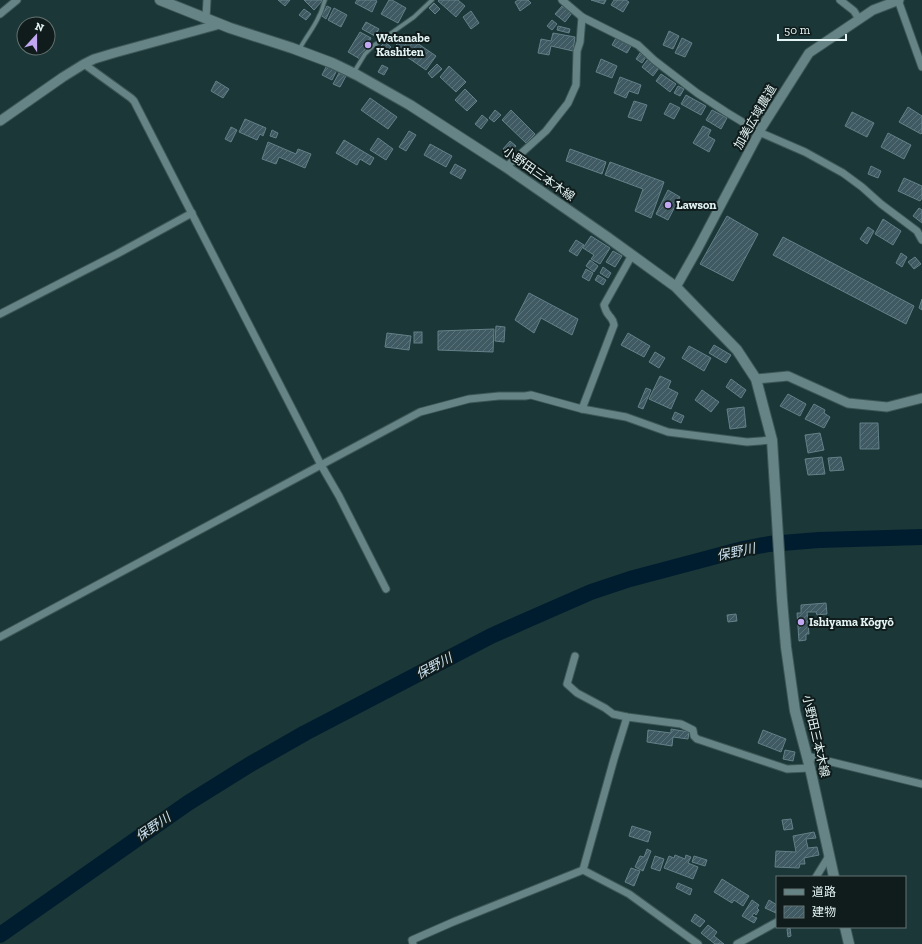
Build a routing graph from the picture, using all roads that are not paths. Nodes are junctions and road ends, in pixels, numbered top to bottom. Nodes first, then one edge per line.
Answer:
1 (17, 0) edge
2 (160, 0) edge
3 (207, 0) edge
4 (325, 0) edge
5 (432, 0) edge
6 (562, 0) edge
7 (840, 0) edge
8 (898, 0) edge
9 (0, 14) edge
10 (582, 17) junction
11 (206, 18) junction
12 (859, 19) junction
13 (220, 24) junction
14 (298, 51) junction
15 (84, 64) junction
16 (922, 67) edge
17 (354, 73) junction
18 (0, 121) edge
19 (759, 132) junction
20 (506, 167) junction
21 (192, 213) junction
22 (922, 240) edge
23 (632, 255) junction
24 (676, 288) junction
25 (0, 314) edge
26 (756, 379) junction
27 (922, 398) edge
28 (582, 409) junction
29 (772, 440) junction
30 (321, 464) junction
31 (386, 590) dead end
32 (0, 637) edge
33 (575, 656) dead end
34 (627, 717) junction
35 (807, 756) junction
36 (810, 768) junction
37 (922, 784) edge
38 (829, 856) junction
39 (583, 870) junction
40 (817, 876) edge
41 (834, 876) edge
42 (776, 923) edge
43 (845, 928) edge
44 (413, 944) edge
45 (698, 944) edge
46 (737, 944) edge
47 (849, 944) edge

1 - 9 street
2 - 11 main road, 小野田三本木線
3 - 11 street
4 - 14 lane
5 - 17 lane
6 - 10 street
7 - 12 street
8 - 12 street, 加美広域農道
8 - 16 street
10 - 19 street
10 - 20 street
11 - 13 main road, 小野田三本木線
12 - 19 street, 加美広域農道
13 - 14 main road, 小野田三本木線
13 - 15 street
14 - 17 main road, 小野田三本木線
15 - 18 street
15 - 21 street
17 - 20 main road, 小野田三本木線
19 - 22 street
19 - 24 street, 加美広域農道
20 - 23 main road, 小野田三本木線
21 - 25 street
21 - 30 street
23 - 24 main road, 小野田三本木線
23 - 28 street
24 - 26 main road, 小野田三本木線
26 - 27 street
26 - 29 main road, 小野田三本木線
28 - 29 street
28 - 30 street
29 - 35 main road, 小野田三本木線
30 - 31 street
30 - 32 street
33 - 34 street
34 - 36 street
34 - 39 street
35 - 36 main road, 小野田三本木線
35 - 37 street
36 - 38 main road, 小野田三本木線
38 - 40 street
38 - 41 main road, 小野田三本木線
39 - 44 street
39 - 45 street
42 - 46 street
43 - 47 main road

